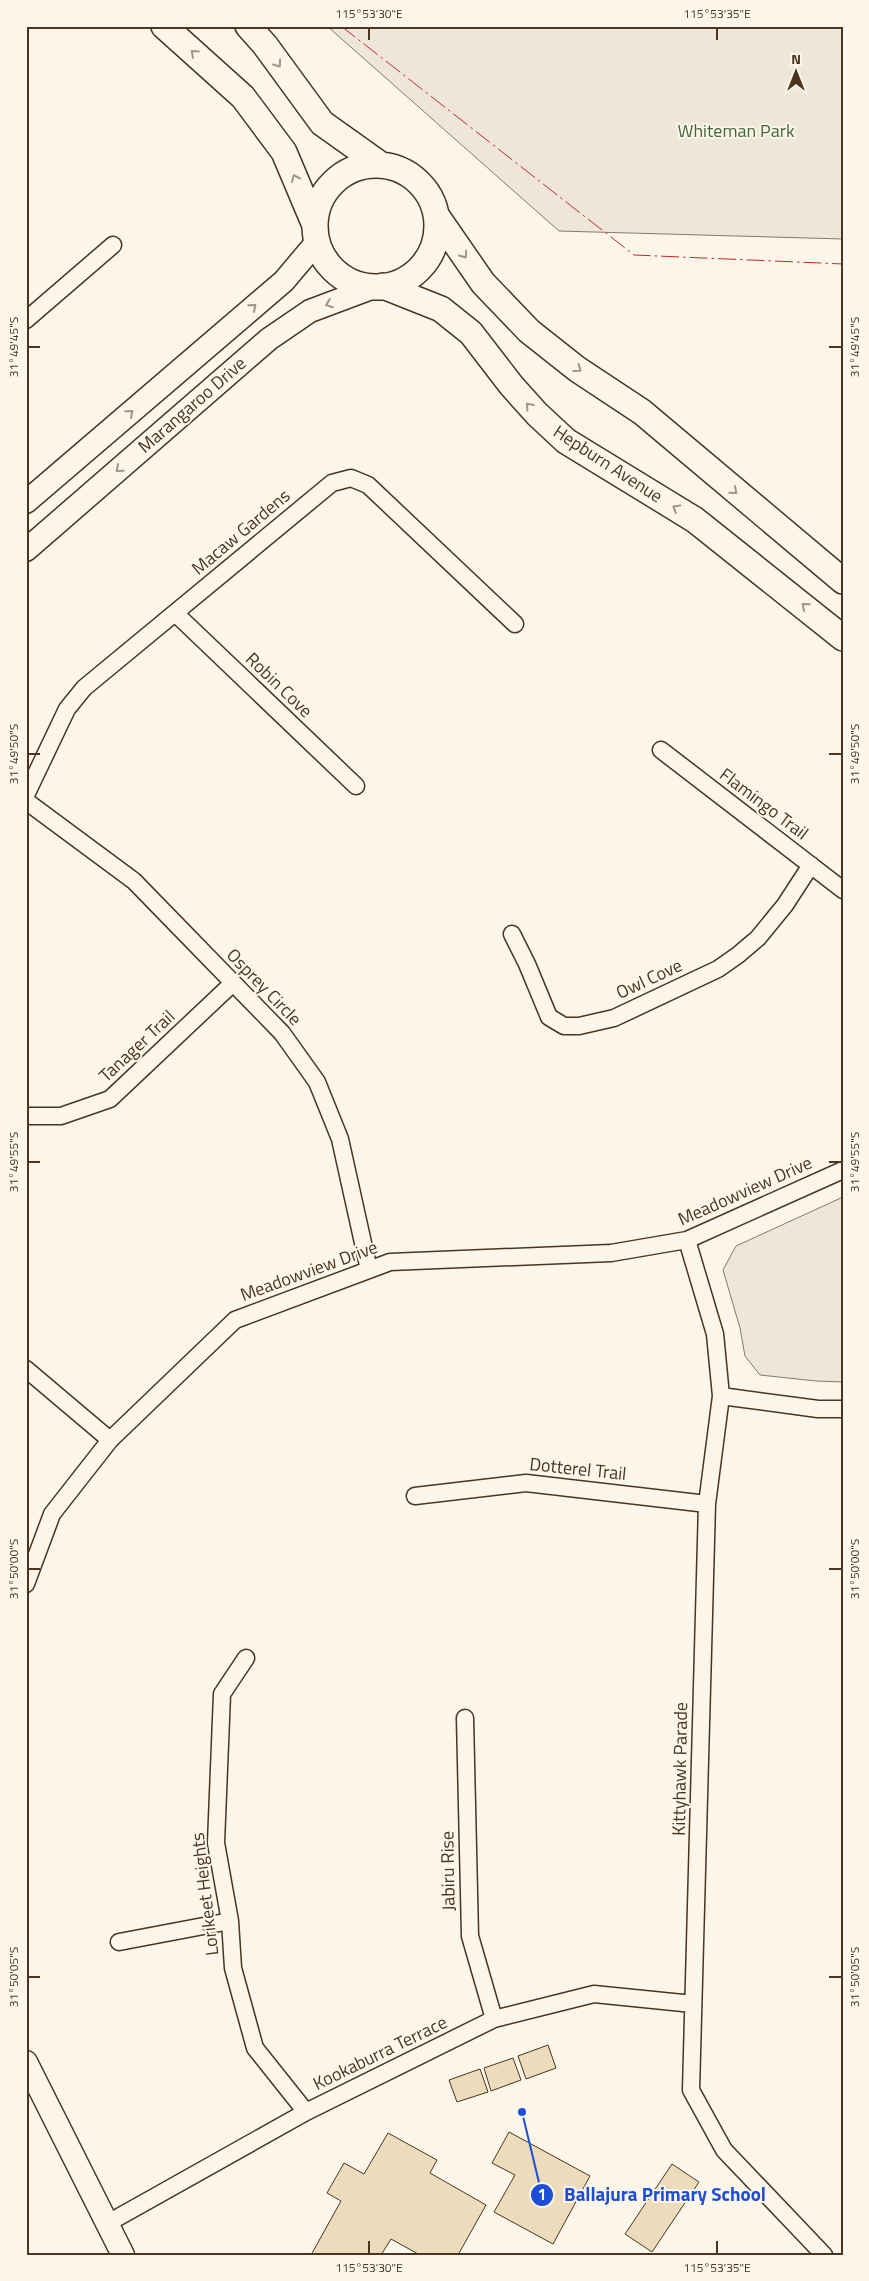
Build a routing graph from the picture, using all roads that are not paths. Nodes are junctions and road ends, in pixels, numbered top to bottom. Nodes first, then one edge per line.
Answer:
1 (164, 26) edge
2 (248, 26) edge
3 (381, 165) junction
4 (436, 215) junction
5 (315, 233) junction
6 (112, 245) dead end
7 (379, 287) junction
8 (26, 320) edge
9 (26, 502) edge
10 (26, 550) edge
11 (843, 581) edge
12 (175, 613) junction
13 (515, 624) dead end
14 (843, 638) edge
15 (661, 750) dead end
16 (356, 786) dead end
17 (26, 795) edge
18 (26, 801) edge
19 (811, 865) junction
20 (843, 890) edge
21 (512, 934) dead end
22 (233, 983) junction
23 (26, 1116) edge
24 (843, 1170) edge
25 (687, 1240) junction
26 (369, 1270) junction
27 (26, 1369) edge
28 (721, 1396) junction
29 (843, 1410) edge
30 (110, 1440) junction
31 (415, 1496) dead end
32 (706, 1504) junction
33 (26, 1584) edge
34 (246, 1658) dead end
35 (466, 1718) dead end
36 (230, 1921) junction
37 (119, 1942) dead end
38 (694, 2004) junction
39 (494, 2019) junction
40 (26, 2062) edge
41 (306, 2112) junction
42 (108, 2223) junction
43 (123, 2255) edge
44 (824, 2255) edge

5 -> 1 main road
2 -> 3 main road
3 - 4 main road
3 - 5 main road
4 - 7 main road
4 -> 11 main road
5 - 7 main road
9 -> 5 main road, Marangaroo Drive
6 - 8 street
7 -> 10 main road, Marangaroo Drive
14 -> 7 main road, Hepburn Avenue
12 - 13 street, Macaw Gardens
12 - 16 street, Robin Cove
12 - 17 street, Macaw Gardens
15 - 19 street, Flamingo Trail
18 - 22 street, Osprey Circle
19 - 20 street, Flamingo Trail
19 - 21 street, Owl Cove
22 - 23 street, Tanager Trail
22 - 26 street, Osprey Circle
24 - 25 street, Meadowview Drive
25 - 26 street, Meadowview Drive
25 - 28 street, Kittyhawk Parade
26 - 30 street, Meadowview Drive
27 - 30 street
28 - 29 street
28 - 32 street, Kittyhawk Parade
30 - 33 street, Meadowview Drive
31 - 32 street, Dotterel Trail
32 - 38 street, Kittyhawk Parade
34 - 36 street, Lorikeet Heights
35 - 39 street, Jabiru Rise
36 - 37 street
36 - 41 street, Lorikeet Heights
38 - 39 street, Kookaburra Terrace
38 - 44 street, Kittyhawk Parade
39 - 41 street, Kookaburra Terrace
40 - 42 main road
41 - 42 street, Kookaburra Terrace
42 - 43 main road

